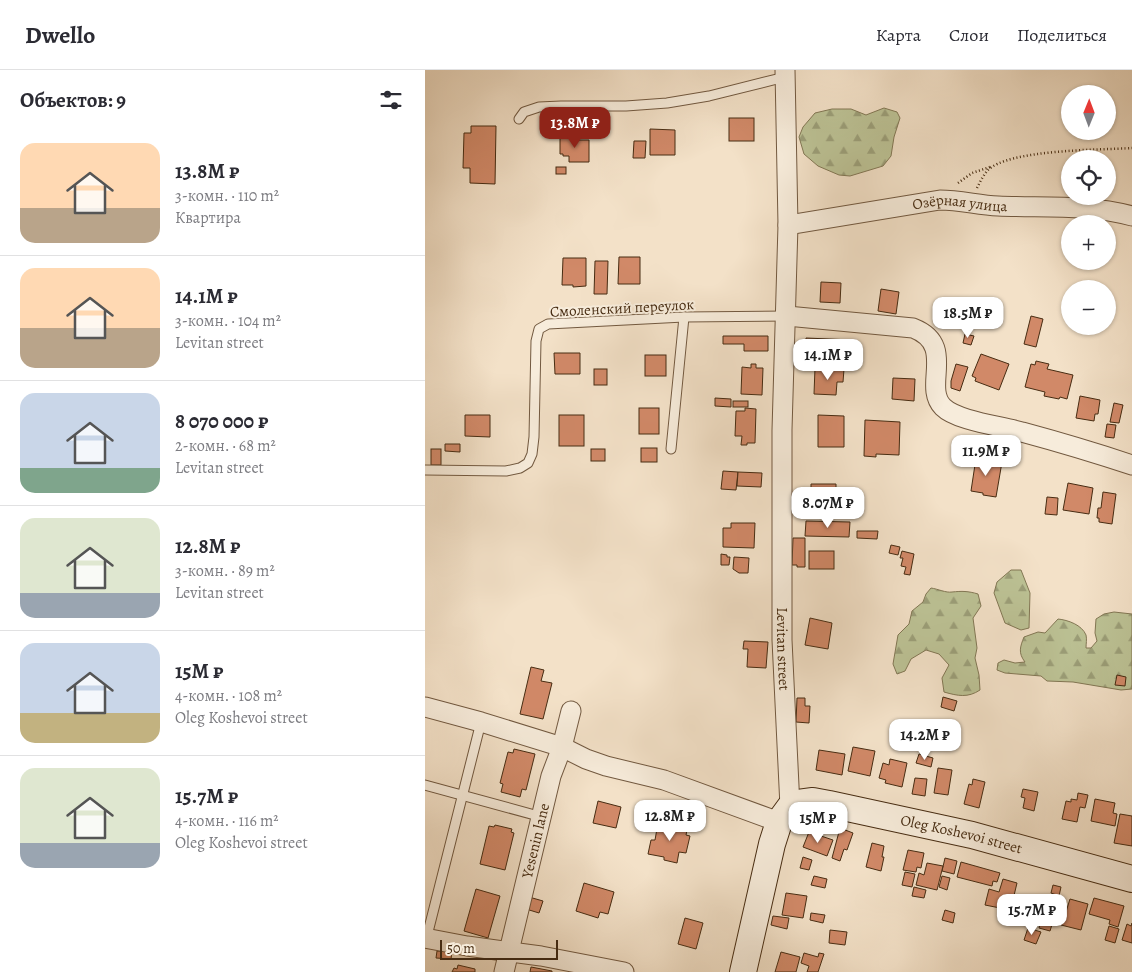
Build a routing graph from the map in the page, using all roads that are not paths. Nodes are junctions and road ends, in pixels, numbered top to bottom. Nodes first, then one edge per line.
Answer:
1 (785, 73) edge
2 (519, 119) dead end
3 (1132, 216) edge
4 (788, 225) junction
5 (787, 316) junction
6 (684, 317) junction
7 (671, 450) dead end
8 (1132, 465) edge
9 (425, 470) edge
10 (425, 707) edge
11 (571, 711) dead end
12 (481, 722) junction
13 (562, 747) junction
14 (425, 785) edge
15 (462, 796) junction
16 (785, 815) junction
17 (542, 817) junction
18 (1132, 879) edge
19 (425, 940) edge
20 (510, 952) junction
21 (601, 970) edge
22 (505, 972) edge
23 (624, 972) edge
24 (743, 972) edge

1 - 2 lane
1 - 4 street, Levitan street
3 - 4 street, Озёрная улица
4 - 5 street, Levitan street
5 - 6 lane, Смоленский переулок
5 - 8 street
5 - 16 street, Levitan street
6 - 7 lane
6 - 9 lane, Смоленский переулок
10 - 12 street
11 - 13 street, Yesenin lane
12 - 13 street
12 - 15 lane
13 - 16 street
13 - 17 street, Yesenin lane
14 - 15 lane
15 - 17 lane
15 - 19 lane
16 - 18 street, Oleg Koshevoi street
16 - 24 street, Levitan street
17 - 20 street, Yesenin lane
19 - 20 street
20 - 21 street
20 - 22 street, Yesenin lane
21 - 23 street

